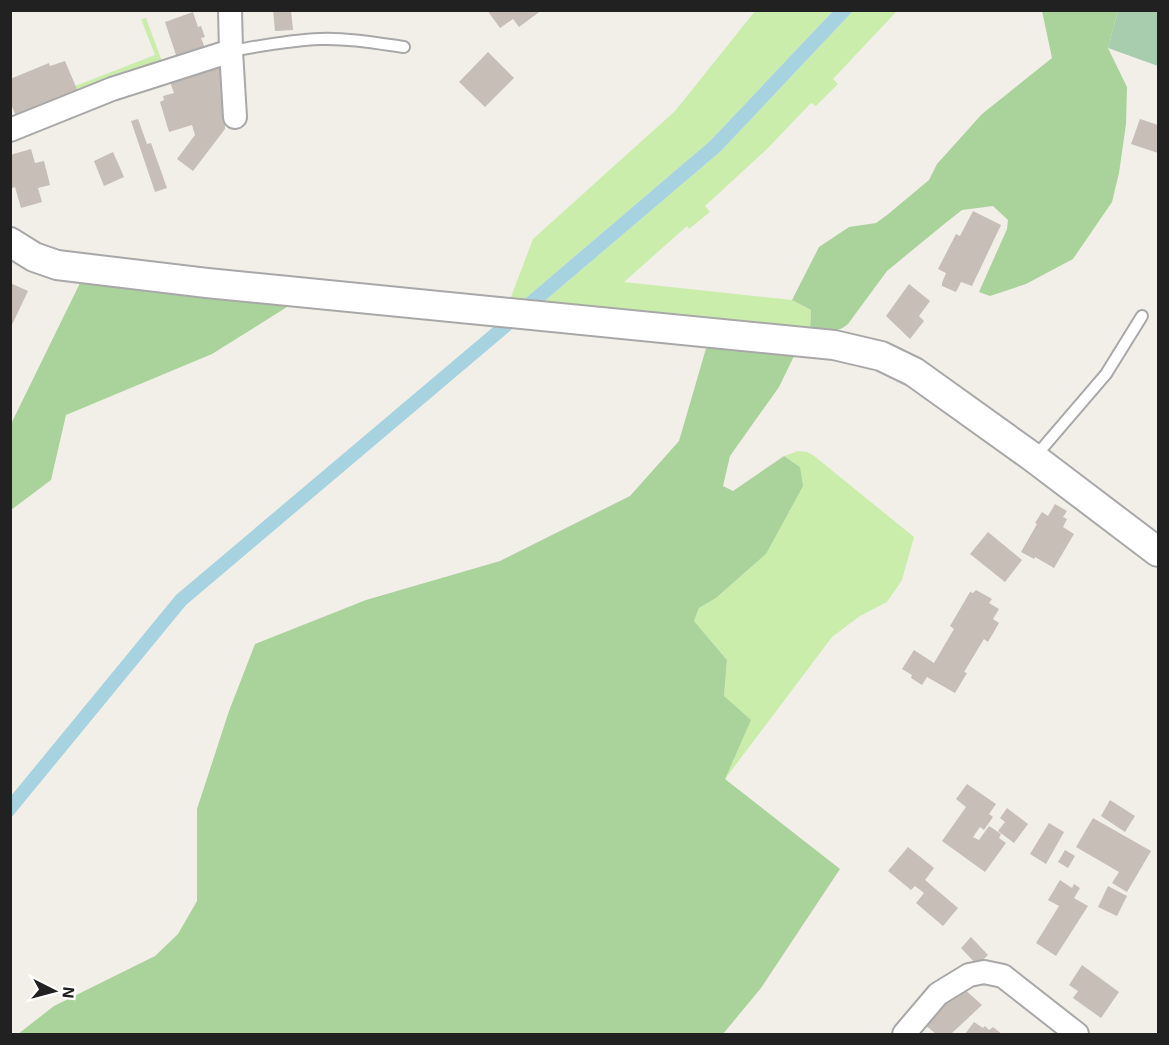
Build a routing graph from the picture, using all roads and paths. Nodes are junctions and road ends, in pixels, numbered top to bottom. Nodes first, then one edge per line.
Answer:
1 (230, 10) edge
2 (404, 47) dead end
3 (231, 51) junction
4 (235, 117) dead end
5 (10, 130) edge
6 (10, 242) edge
7 (1142, 316) dead end
8 (1034, 458) junction
9 (1158, 552) edge
10 (904, 1035) edge
11 (1077, 1035) edge

1 - 3 street
2 - 3 lane
3 - 4 street
3 - 5 street
6 - 8 street
7 - 8 lane
8 - 9 street
10 - 11 street

